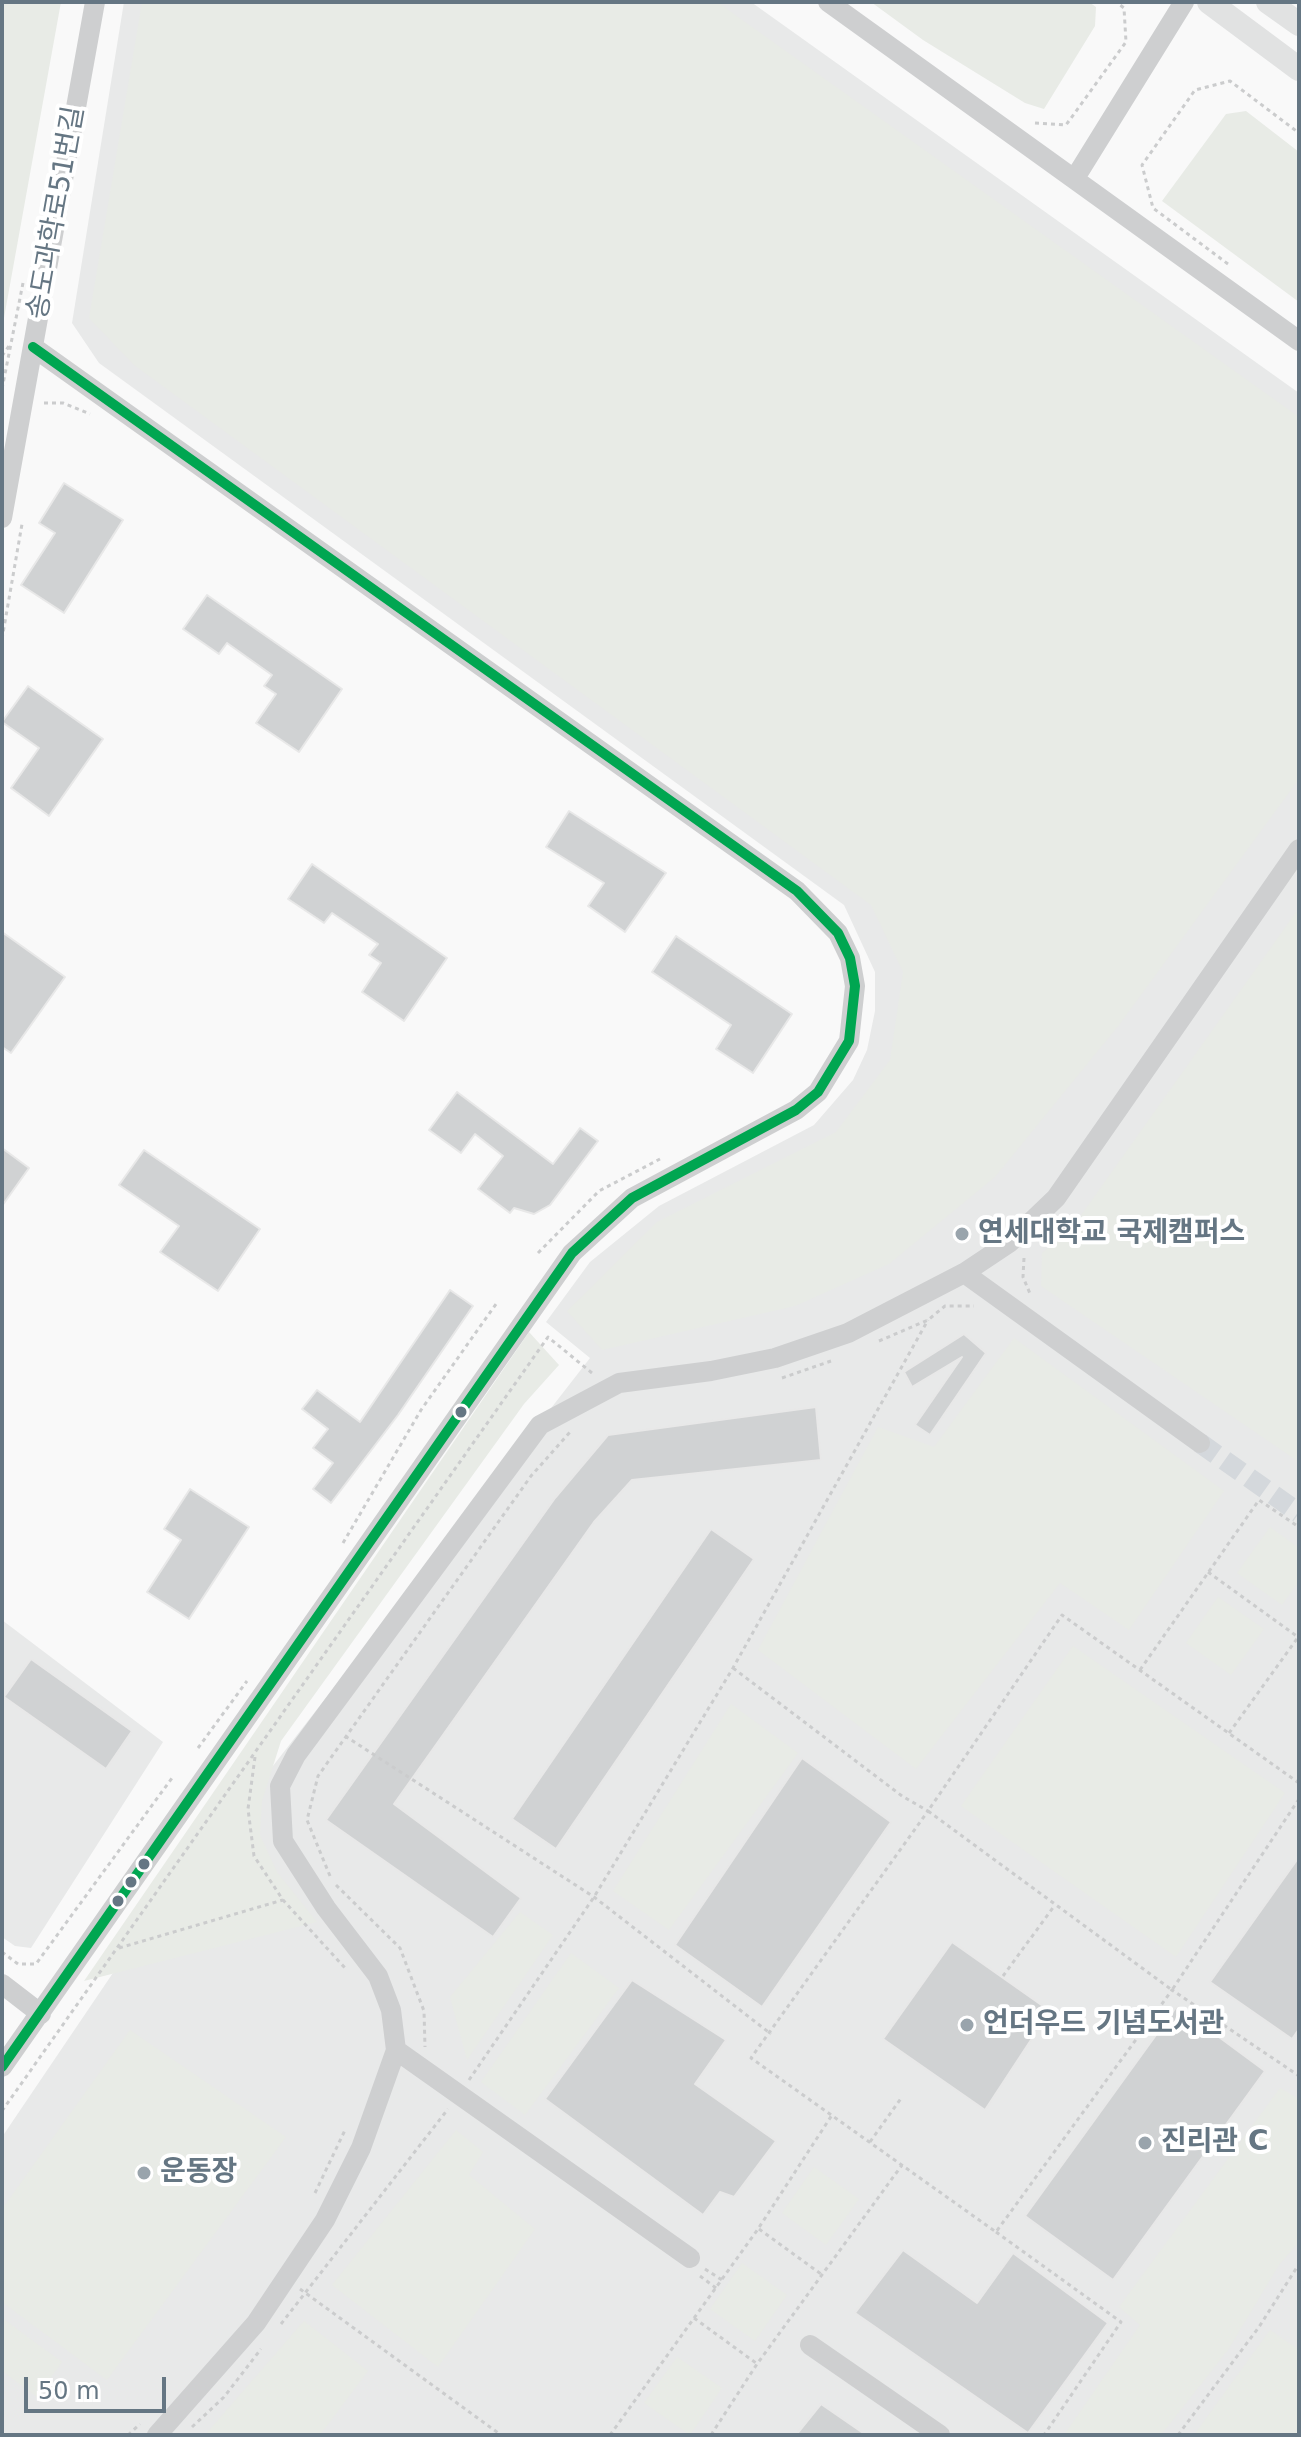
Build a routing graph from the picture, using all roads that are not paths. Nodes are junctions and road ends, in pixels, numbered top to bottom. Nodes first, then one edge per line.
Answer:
1 (95, 2) edge
2 (828, 2) edge
3 (1184, 2) edge
4 (1209, 2) edge
5 (1268, 2) edge
6 (1299, 24) edge
7 (1299, 69) edge
8 (1075, 178) junction
9 (1299, 341) edge
10 (33, 347) junction
11 (2, 518) edge
12 (1299, 849) edge
13 (964, 1273) junction
14 (1200, 1443) tunnel mouth
15 (2, 1984) edge
16 (41, 2014) junction
17 (396, 2050) junction
18 (2, 2067) edge
19 (690, 2258) dead end
20 (810, 2345) dead end
21 (152, 2426) edge
22 (940, 2435) edge

1 - 10 street, 송도과학로51번길
2 - 8 street
3 - 8 street
4 - 7 main road
5 - 6 main road
8 - 9 street
10 - 11 street, 송도과학로51번길
10 - 16 street
12 - 13 street
13 - 14 street
13 - 17 street
15 - 16 street
16 - 18 street
17 - 19 street
17 - 21 street
20 - 22 street

